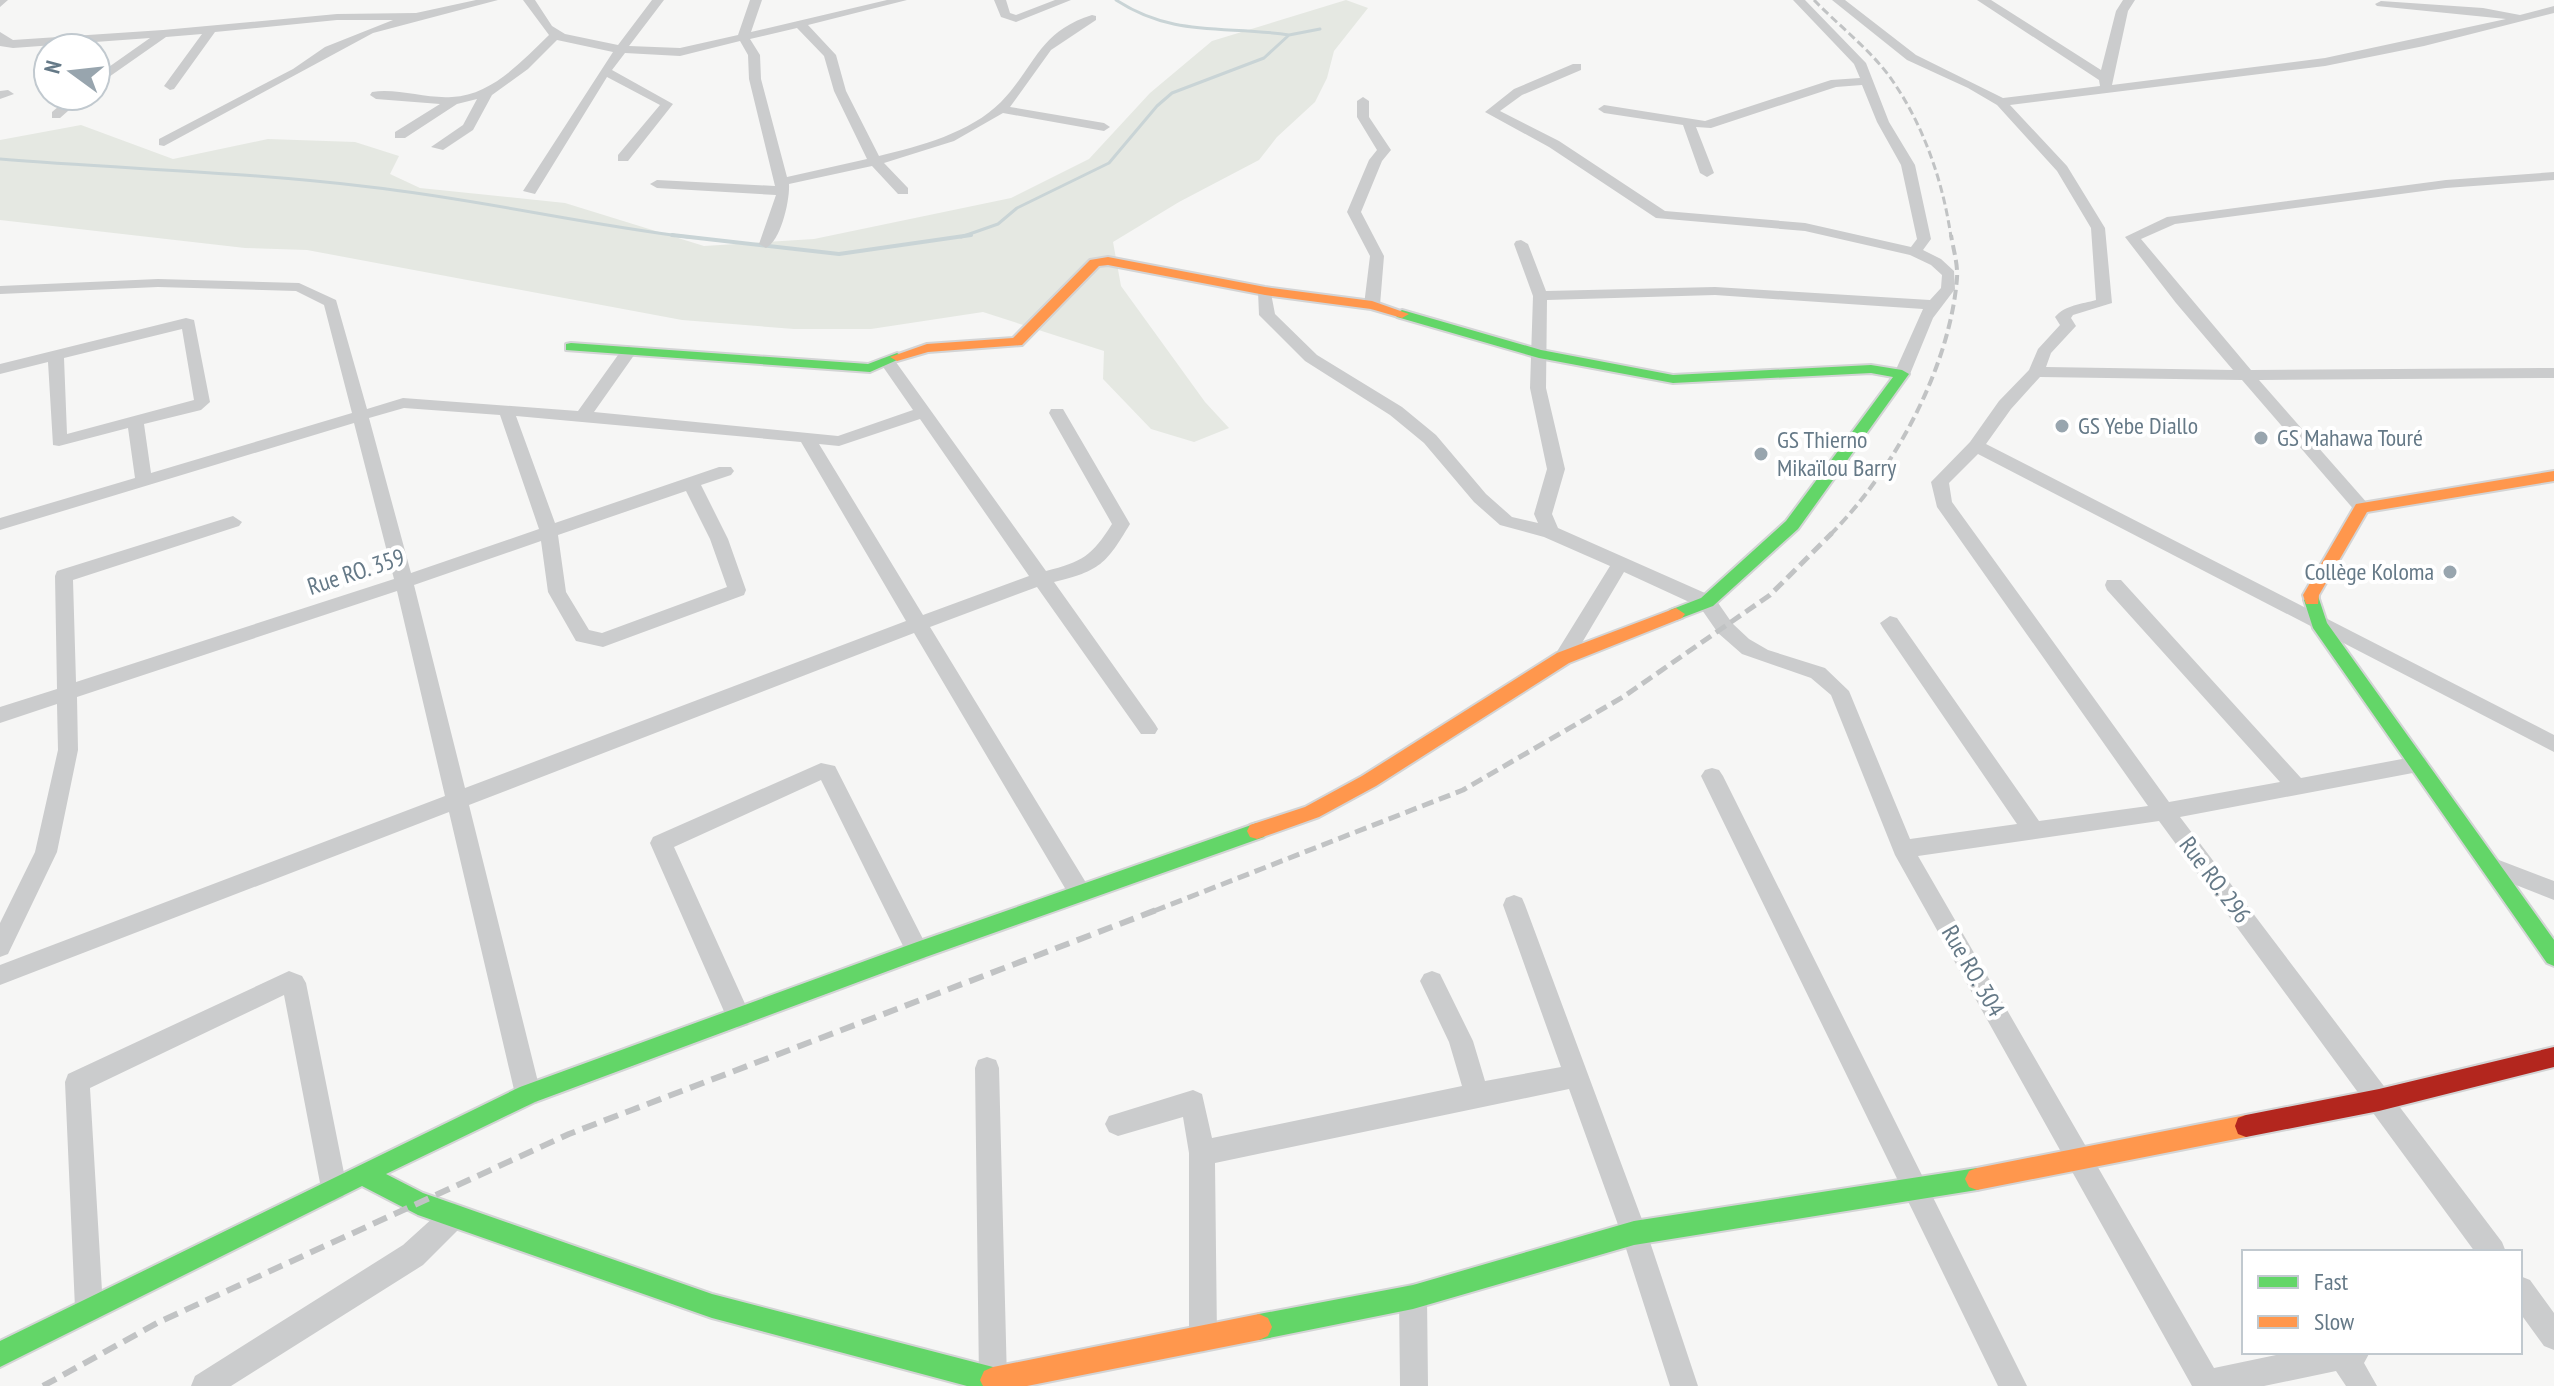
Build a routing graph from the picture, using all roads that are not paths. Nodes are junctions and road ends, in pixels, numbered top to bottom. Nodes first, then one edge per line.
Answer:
1 (345, 0) edge
2 (492, 0) edge
3 (529, 0) edge
4 (658, 0) edge
5 (756, 0) edge
6 (901, 0) edge
7 (1000, 0) edge
8 (1065, 0) edge
9 (1799, 0) edge
10 (1838, 0) edge
11 (1983, 0) edge
12 (2129, 0) edge
13 (2381, 4) dead end
14 (2554, 9) edge
15 (416, 16) junction
16 (337, 17) junction
17 (1092, 18) dead end
18 (2522, 18) junction
19 (799, 23) junction
20 (213, 27) junction
21 (167, 33) junction
22 (557, 33) junction
23 (0, 36) edge
24 (743, 37) junction
25 (1869, 48) junction
26 (623, 50) junction
27 (1577, 67) dead end
28 (112, 71) edge
29 (605, 71) junction
30 (1868, 81) junction
31 (2105, 82) junction
32 (170, 86) dead end
33 (487, 93) junction
34 (376, 95) dead end
35 (453, 101) junction
36 (1363, 101) dead end
37 (2001, 102) junction
38 (1001, 109) junction
39 (1604, 109) dead end
40 (60, 112) edge
41 (56, 115) dead end
42 (1688, 121) junction
43 (1104, 127) dead end
44 (400, 135) dead end
45 (164, 142) dead end
46 (438, 147) dead end
47 (623, 158) dead end
48 (874, 160) junction
49 (1707, 173) dead end
50 (2554, 176) edge
51 (657, 184) dead end
52 (783, 187) junction
53 (530, 191) dead end
54 (903, 191) dead end
55 (2115, 233) junction
56 (766, 244) dead end
57 (1521, 244) dead end
58 (1915, 252) junction
59 (0, 290) edge
60 (1265, 291) junction
61 (1540, 296) junction
62 (1372, 305) junction
63 (1931, 305) junction
64 (571, 347) dead end
65 (629, 351) junction
66 (1539, 354) junction
67 (56, 355) junction
68 (887, 361) junction
69 (0, 369) edge
70 (2036, 372) junction
71 (2554, 373) edge
72 (1902, 374) junction
73 (2246, 375) junction
74 (506, 410) junction
75 (924, 412) junction
76 (1057, 413) dead end
77 (361, 415) junction
78 (583, 416) junction
79 (135, 421) junction
80 (807, 439) junction
81 (1976, 446) junction
82 (725, 471) dead end
83 (2554, 476) edge
84 (144, 481) junction
85 (691, 483) junction
86 (2362, 508) junction
87 (233, 522) dead end
88 (0, 524) edge
89 (549, 532) junction
90 (1550, 532) junction
91 (1620, 564) junction
92 (1039, 579) junction
93 (404, 582) junction
94 (2114, 585) dead end
95 (1707, 602) junction
96 (920, 623) junction
97 (1890, 623) dead end
98 (2319, 624) junction
99 (1563, 658) junction
100 (67, 693) junction
101 (0, 715) edge
102 (1148, 729) dead end
103 (2554, 744) edge
104 (2418, 764) junction
105 (1712, 776) dead end
106 (2297, 787) junction
107 (455, 800) junction
108 (2164, 812) junction
109 (2033, 830) junction
110 (1903, 849) junction
111 (2489, 865) junction
112 (2554, 891) edge
113 (1080, 893) junction
114 (1514, 905) dead end
115 (0, 947) edge
116 (917, 951) junction
117 (2554, 957) edge
118 (0, 975) edge
119 (1432, 981) dead end
120 (739, 1017) junction
121 (2554, 1057) edge
122 (987, 1068) dead end
123 (1577, 1076) junction
124 (528, 1094) junction
125 (1477, 1094) junction
126 (2379, 1100) junction
127 (1118, 1124) dead end
128 (1202, 1153) junction
129 (2080, 1159) junction
130 (362, 1174) junction
131 (334, 1188) junction
132 (1916, 1190) junction
133 (454, 1216) junction
134 (1634, 1233) junction
135 (2491, 1250) edge
136 (1413, 1297) junction
137 (2533, 1307) edge
138 (89, 1308) junction
139 (2554, 1336) edge
140 (1203, 1338) junction
141 (0, 1354) edge
142 (2349, 1354) edge
143 (994, 1383) edge
144 (2207, 1385) edge
145 (205, 1386) edge
146 (1414, 1386) edge
147 (1684, 1386) edge
148 (2013, 1386) edge
149 (2363, 1386) edge

1 - 16 street
2 - 15 street
3 - 22 street
4 - 26 street
5 - 24 street
6 - 19 street
7 - 8 street
9 - 25 street
10 - 25 street
11 - 31 street
12 - 31 street
13 - 18 street
14 - 18 street
15 - 16 street
15 - 45 street
16 - 20 street
17 - 38 street
18 - 31 street
19 - 24 street
19 - 48 street
20 - 21 street
20 - 32 street
21 - 23 street
21 - 28 street
22 - 26 street
22 - 33 street
24 - 26 street
24 - 52 street
25 - 30 street
25 - 37 street
26 - 29 street
27 - 58 street
29 - 47 street
29 - 53 street
30 - 42 street
30 - 58 street
31 - 37 street
33 - 35 street
33 - 46 street
34 - 35 street
35 - 44 street
36 - 62 street
37 - 55 street
38 - 43 street
38 - 48 street
39 - 42 street
40 - 41 street
42 - 49 street
48 - 52 street
48 - 54 street
50 - 55 street
51 - 52 street
52 - 56 street
55 - 70 street
55 - 73 street
57 - 61 street
58 - 63 street
59 - 77 street
60 - 62 street
60 - 68 street
60 - 90 street
61 - 63 street
61 - 66 street
62 - 66 street
63 - 72 street
64 - 65 street
65 - 68 street
65 - 78 street
66 - 72 street
66 - 90 street
67 - 69 street
67 - 79 street
67 - 79 street
68 - 75 street
70 - 73 street
70 - 81 street
71 - 73 street
72 - 95 street
73 - 86 street
74 - 77 street
74 - 78 street
74 - 89 street
75 - 80 street
75 - 92 street
76 - 92 street
77 - 84 street
77 - 93 street
78 - 80 street
79 - 84 street
80 - 96 street
81 - 98 street
81 - 108 street, Rue RO. 296
82 - 85 street, Rue RO. 359
83 - 86 street
84 - 88 street
85 - 89 street, Rue RO. 359
85 - 89 street
86 - 98 street
87 - 100 street
89 - 93 street, Rue RO. 359
90 - 91 street
91 - 95 street
91 - 99 street
92 - 96 street
92 - 102 street
93 - 100 street, Rue RO. 359
93 - 107 street
94 - 106 street
95 - 99 street
95 - 110 street, Rue RO. 304
96 - 107 street
96 - 113 street
97 - 109 street
98 - 103 street
98 - 104 street
99 - 113 street
100 - 101 street, Rue RO. 359
100 - 115 street
104 - 106 street
104 - 111 street
105 - 132 street
106 - 108 street
107 - 118 street
107 - 124 street
108 - 109 street
108 - 126 street, Rue RO. 296
109 - 110 street
110 - 129 street, Rue RO. 304
111 - 112 street
111 - 117 street
113 - 116 street
114 - 123 street
116 - 120 street
116 - 120 street
119 - 125 street
120 - 124 street
121 - 126 street
122 - 143 street
123 - 125 street
123 - 134 street
124 - 130 street
125 - 128 street
126 - 129 street
126 - 135 street, Rue RO. 296
127 - 128 street
128 - 140 street
129 - 132 street
129 - 144 street, Rue RO. 304
130 - 131 street
130 - 133 street
131 - 138 street
131 - 138 street
132 - 134 street
132 - 148 street
133 - 143 street
133 - 145 street
134 - 136 street
134 - 147 street
136 - 140 street
136 - 146 street
137 - 139 street
138 - 141 street
140 - 143 street
142 - 144 street
142 - 149 street

